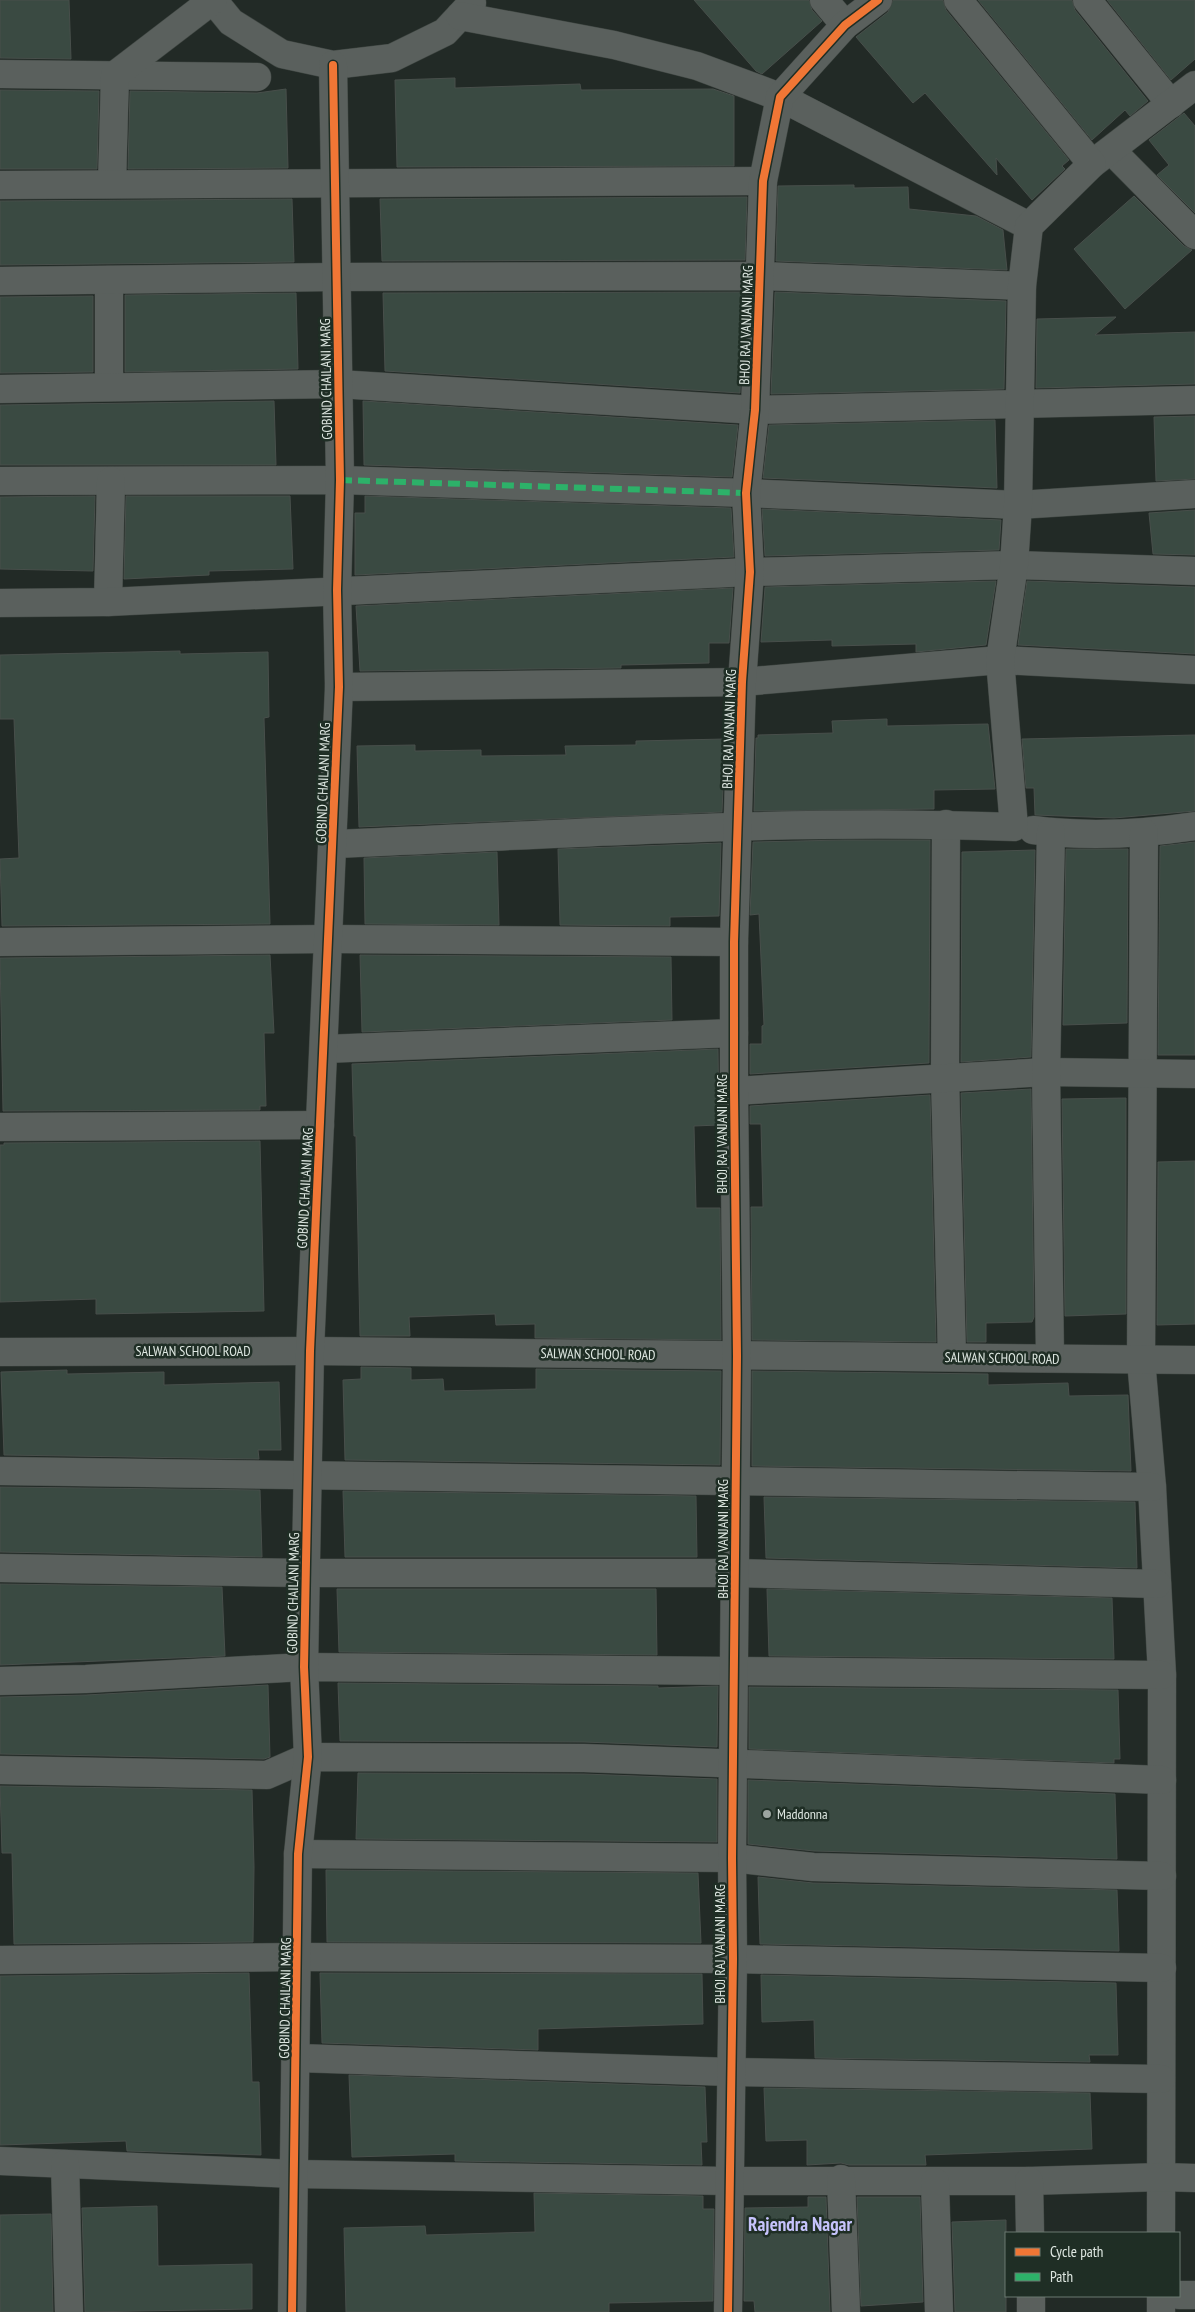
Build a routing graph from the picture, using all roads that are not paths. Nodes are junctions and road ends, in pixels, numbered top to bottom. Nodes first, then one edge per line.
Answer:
1 (213, 0) edge
2 (824, 0) edge
3 (878, 0) edge
4 (958, 0) edge
5 (1087, 0) edge
6 (468, 8) edge
7 (845, 26) junction
8 (333, 65) junction
9 (0, 74) edge
10 (115, 75) junction
11 (257, 77) dead end
12 (1195, 85) edge
13 (780, 97) junction
14 (1171, 104) junction
15 (1102, 158) junction
16 (763, 181) junction
17 (335, 183) junction
18 (112, 184) junction
19 (0, 185) edge
20 (1029, 226) junction
21 (1193, 229) edge
22 (760, 276) junction
23 (336, 277) junction
24 (109, 280) junction
25 (0, 281) edge
26 (1022, 286) junction
27 (338, 384) junction
28 (110, 387) junction
29 (0, 389) edge
30 (1195, 400) edge
31 (1021, 404) junction
32 (755, 410) junction
33 (340, 480) junction
34 (0, 481) edge
35 (111, 481) junction
36 (746, 493) junction
37 (1195, 494) edge
38 (1018, 505) junction
39 (1014, 566) junction
40 (1195, 571) edge
41 (750, 572) junction
42 (337, 590) junction
43 (108, 602) junction
44 (0, 603) edge
45 (1000, 660) junction
46 (1195, 670) edge
47 (742, 682) junction
48 (339, 687) junction
49 (946, 824) junction
50 (1195, 826) edge
51 (738, 827) junction
52 (1014, 827) junction
53 (1051, 832) junction
54 (1144, 833) junction
55 (333, 844) junction
56 (329, 939) junction
57 (0, 942) edge
58 (734, 942) junction
59 (734, 1033) junction
60 (324, 1049) junction
61 (1046, 1072) junction
62 (1144, 1073) junction
63 (1195, 1074) edge
64 (945, 1077) junction
65 (734, 1091) junction
66 (320, 1124) junction
67 (0, 1127) edge
68 (310, 1351) junction
69 (0, 1352) edge
70 (737, 1356) junction
71 (952, 1357) junction
72 (1050, 1358) junction
73 (1141, 1360) junction
74 (1195, 1360) edge
75 (0, 1471) edge
76 (308, 1475) junction
77 (736, 1480) junction
78 (1152, 1487) junction
79 (0, 1568) edge
80 (305, 1573) junction
81 (736, 1573) junction
82 (1157, 1584) junction
83 (304, 1667) junction
84 (735, 1671) junction
85 (1162, 1674) junction
86 (0, 1681) edge
87 (308, 1757) junction
88 (733, 1762) junction
89 (0, 1770) edge
90 (1162, 1780) junction
91 (298, 1854) junction
92 (732, 1858) junction
93 (1162, 1876) junction
94 (298, 1957) junction
95 (734, 1959) junction
96 (0, 1960) edge
97 (1162, 1968) junction
98 (297, 2058) junction
99 (731, 2072) junction
100 (1161, 2079) junction
101 (0, 2161) edge
102 (65, 2164) junction
103 (294, 2174) junction
104 (1162, 2177) junction
105 (1195, 2178) edge
106 (841, 2179) junction
107 (729, 2180) junction
108 (1029, 2181) junction
109 (936, 2182) junction
110 (1030, 2232) edge
111 (1161, 2232) edge
112 (1180, 2295) edge
113 (1195, 2295) edge
114 (1031, 2297) edge
115 (1161, 2297) edge
116 (69, 2312) edge
117 (292, 2312) edge
118 (728, 2312) edge
119 (846, 2312) edge
120 (939, 2312) edge
121 (1031, 2312) edge
122 (1160, 2312) edge

1 - 8 street
1 - 10 street
2 - 7 street
3 - 7 street
4 - 15 street
5 - 14 street
6 - 8 street
6 - 13 street
7 - 13 street
8 - 17 street, GOBIND CHAILANI MARG
9 - 10 street
10 - 11 street
10 - 18 street
12 - 14 street
13 - 16 street, BHOJ RAJ VANJANI MARG
13 - 20 street
14 - 15 street
15 - 20 street
15 - 21 street
16 - 17 street
16 - 22 street, BHOJ RAJ VANJANI MARG
17 - 18 street
17 - 23 street, GOBIND CHAILANI MARG
18 - 19 street
20 - 26 street
22 - 23 street
22 - 26 street
22 - 32 street, BHOJ RAJ VANJANI MARG
23 - 24 street
23 - 27 street, GOBIND CHAILANI MARG
24 - 25 street
24 - 28 street
26 - 31 street
27 - 28 street
27 - 32 street
27 - 33 street, GOBIND CHAILANI MARG
28 - 29 street
30 - 31 street
31 - 32 street
31 - 38 street
32 - 36 street, BHOJ RAJ VANJANI MARG
33 - 35 street
33 - 36 street
33 - 42 street, GOBIND CHAILANI MARG
34 - 35 street
35 - 43 street
36 - 38 street
36 - 41 street, BHOJ RAJ VANJANI MARG
37 - 38 street
38 - 39 street
39 - 40 street
39 - 41 street
39 - 45 street
41 - 42 street
41 - 47 street, BHOJ RAJ VANJANI MARG
42 - 43 street
42 - 48 street, GOBIND CHAILANI MARG
43 - 44 street
45 - 46 street
45 - 47 street
45 - 52 street
47 - 48 street
47 - 51 street, BHOJ RAJ VANJANI MARG
48 - 55 street, GOBIND CHAILANI MARG
49 - 51 street
49 - 52 street
49 - 64 street
50 - 54 street
51 - 55 street
51 - 58 street, BHOJ RAJ VANJANI MARG
52 - 53 street
53 - 54 street
53 - 61 street
54 - 62 street
55 - 56 street, GOBIND CHAILANI MARG
56 - 57 street
56 - 58 street
56 - 60 street, GOBIND CHAILANI MARG
58 - 59 street, BHOJ RAJ VANJANI MARG
59 - 60 street
59 - 65 street, BHOJ RAJ VANJANI MARG
60 - 66 street, GOBIND CHAILANI MARG
61 - 62 street
61 - 64 street
61 - 72 street
62 - 63 street
62 - 73 street
64 - 65 street
64 - 71 street
65 - 70 street, BHOJ RAJ VANJANI MARG
66 - 67 street
66 - 68 street, GOBIND CHAILANI MARG
68 - 69 street, SALWAN SCHOOL ROAD
68 - 70 street, SALWAN SCHOOL ROAD
68 - 76 street, GOBIND CHAILANI MARG
70 - 71 street, SALWAN SCHOOL ROAD
70 - 77 street, BHOJ RAJ VANJANI MARG
71 - 72 street, SALWAN SCHOOL ROAD
72 - 73 street, SALWAN SCHOOL ROAD
73 - 74 street, SALWAN SCHOOL ROAD
73 - 78 street
75 - 76 street
76 - 77 street
76 - 80 street, GOBIND CHAILANI MARG
77 - 78 street
77 - 81 street, BHOJ RAJ VANJANI MARG
78 - 82 street
79 - 80 street
80 - 81 street
80 - 83 street, GOBIND CHAILANI MARG
81 - 82 street
81 - 84 street, BHOJ RAJ VANJANI MARG
82 - 85 street
83 - 84 street
83 - 86 street
83 - 87 street, GOBIND CHAILANI MARG
84 - 85 street
84 - 88 street, BHOJ RAJ VANJANI MARG
85 - 90 street
87 - 88 street
87 - 89 street
87 - 91 street, GOBIND CHAILANI MARG
88 - 90 street
88 - 92 street, BHOJ RAJ VANJANI MARG
90 - 93 street
91 - 92 street
91 - 94 street, GOBIND CHAILANI MARG
92 - 93 street
92 - 95 street, BHOJ RAJ VANJANI MARG
93 - 97 street
94 - 95 street
94 - 96 street
94 - 98 street, GOBIND CHAILANI MARG
95 - 97 street
95 - 99 street, BHOJ RAJ VANJANI MARG
97 - 100 street
98 - 99 street
98 - 103 street, GOBIND CHAILANI MARG
99 - 100 street
99 - 107 street, BHOJ RAJ VANJANI MARG
100 - 104 street
101 - 102 street
102 - 103 street
102 - 116 street
103 - 107 street
103 - 117 street, GOBIND CHAILANI MARG
104 - 105 street
104 - 108 street
104 - 111 street
106 - 107 street
106 - 109 street
106 - 119 street
107 - 118 street, BHOJ RAJ VANJANI MARG
108 - 109 street
108 - 110 street
109 - 120 street
112 - 113 street
114 - 121 street
115 - 122 street

